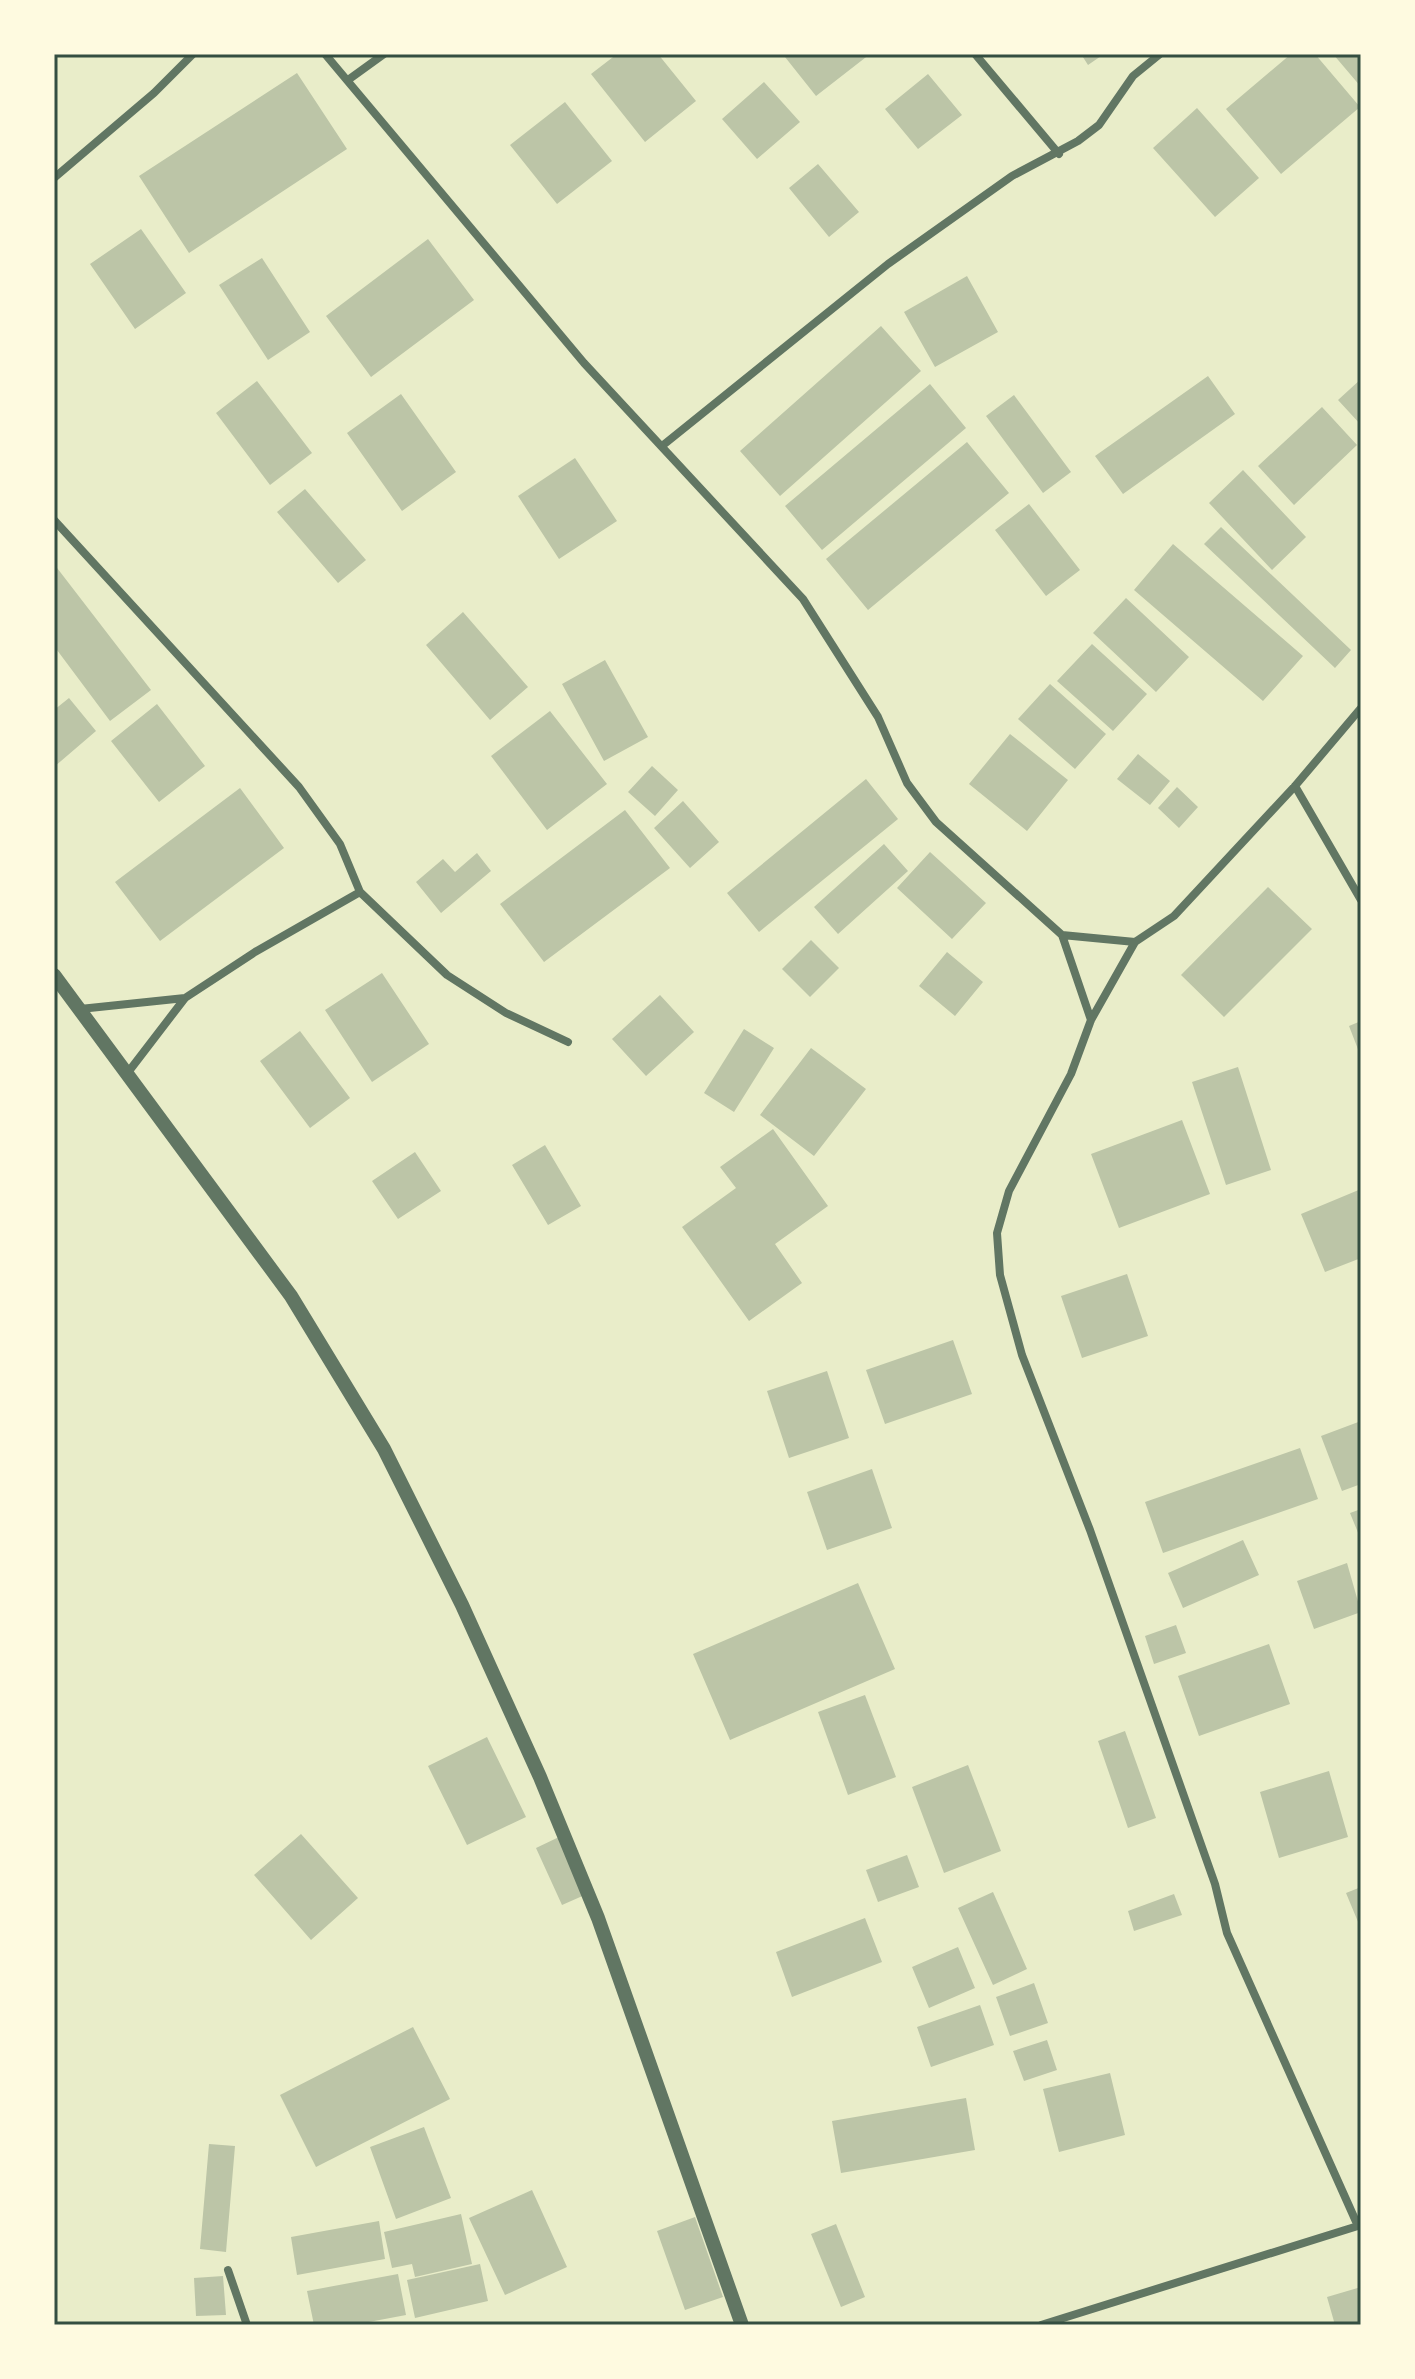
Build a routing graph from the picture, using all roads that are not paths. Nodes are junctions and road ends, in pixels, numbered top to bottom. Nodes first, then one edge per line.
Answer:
1 (193, 54) edge
2 (325, 54) edge
3 (384, 54) edge
4 (975, 54) edge
5 (1160, 54) edge
6 (348, 80) junction
7 (1059, 154) junction
8 (54, 178) edge
9 (662, 446) junction
10 (54, 520) edge
11 (1361, 708) edge
12 (1295, 786) junction
13 (360, 892) junction
14 (1361, 900) edge
15 (1062, 935) junction
16 (1135, 942) junction
17 (54, 975) edge
18 (185, 998) junction
19 (80, 1009) junction
20 (1091, 1020) junction
21 (568, 1042) dead end
22 (126, 1076) junction
23 (1359, 2226) edge
24 (228, 2270) dead end
25 (247, 2325) edge
26 (742, 2325) edge
27 (1041, 2325) edge

1 - 8 street
2 - 6 street
3 - 6 street
4 - 7 street
5 - 7 street
6 - 9 street
7 - 9 street
9 - 15 street
10 - 13 street
11 - 12 street
12 - 14 street
12 - 16 street
13 - 18 street
13 - 21 street
15 - 16 street
15 - 20 street
16 - 20 street
17 - 19 street
18 - 19 street
18 - 22 street
19 - 22 street
20 - 23 street
22 - 26 street
23 - 27 street
24 - 25 street

